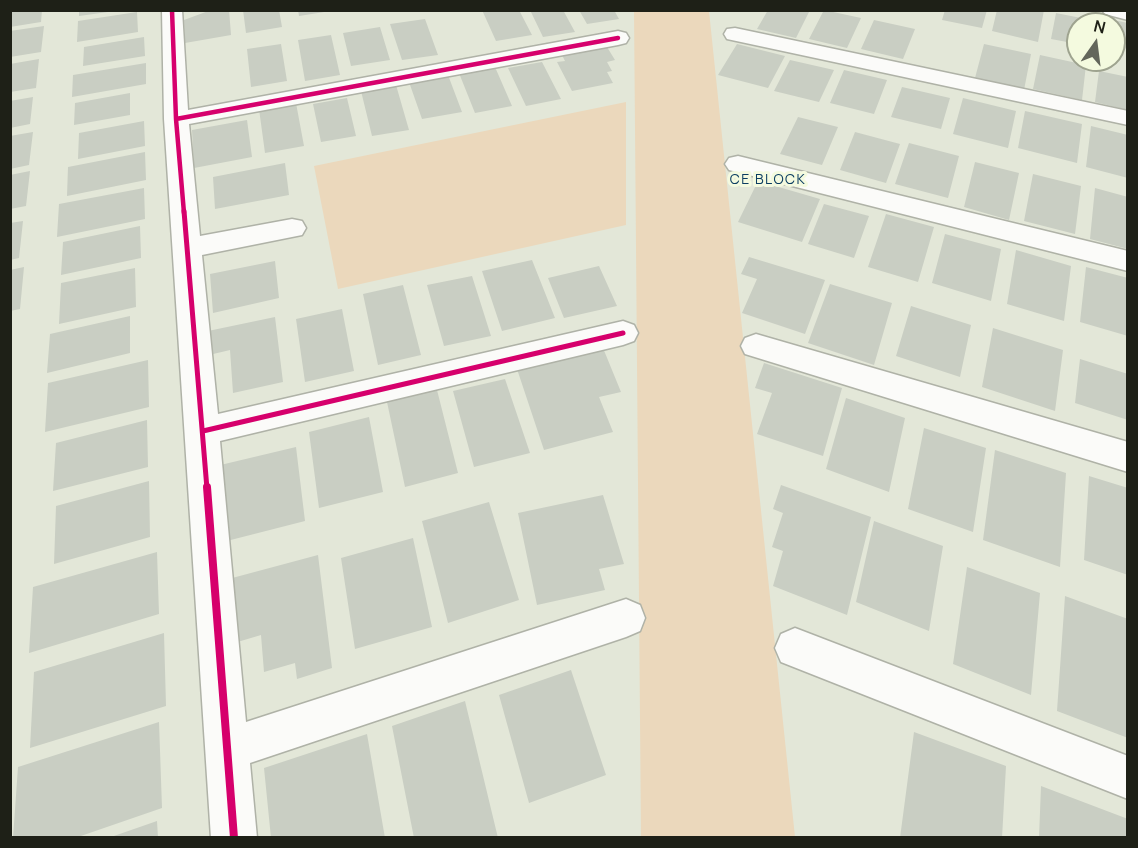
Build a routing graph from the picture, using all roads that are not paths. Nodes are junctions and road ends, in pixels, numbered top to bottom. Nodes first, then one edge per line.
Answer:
1 (172, 10) edge
2 (1112, 10) edge
3 (1128, 14) edge
4 (735, 34) dead end
5 (618, 38) dead end
6 (1128, 118) edge
7 (176, 119) junction
8 (738, 164) dead end
9 (292, 228) dead end
10 (188, 248) junction
11 (1128, 261) edge
12 (623, 333) dead end
13 (756, 346) dead end
14 (203, 431) junction
15 (1128, 457) edge
16 (626, 618) dead end
17 (795, 648) dead end
18 (227, 750) junction
19 (1128, 778) edge
20 (234, 837) edge

1 - 7 street
2 - 3 street
4 - 6 street
5 - 7 street
7 - 10 street
8 - 11 street
9 - 10 street
10 - 14 street
12 - 14 street
13 - 15 street
14 - 18 street
16 - 18 street
17 - 19 street
18 - 20 street

